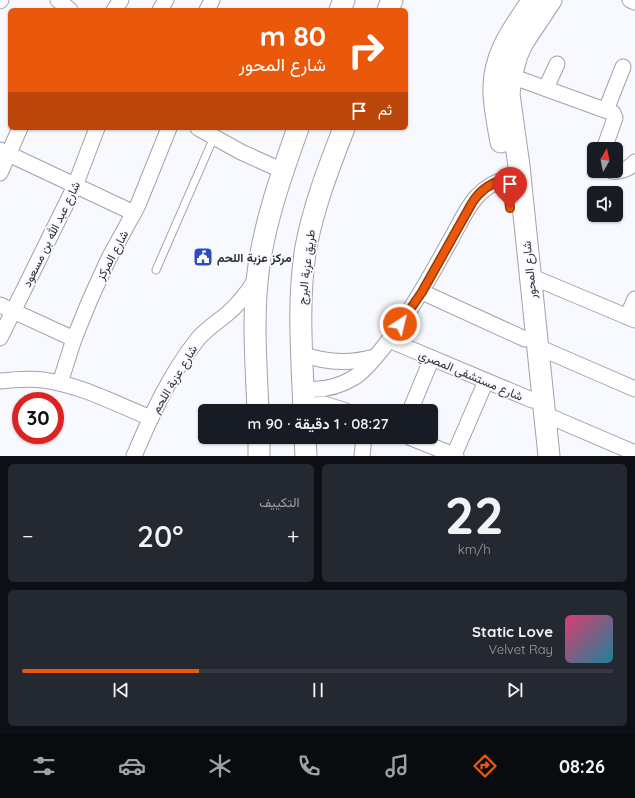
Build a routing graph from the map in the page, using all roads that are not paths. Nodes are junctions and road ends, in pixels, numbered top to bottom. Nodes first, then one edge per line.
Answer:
1 (58, 0) edge
2 (546, 0) edge
3 (630, 0) edge
4 (635, 2) edge
5 (68, 8) edge
6 (557, 64) dead end
7 (623, 67) dead end
8 (511, 76) junction
9 (546, 88) junction
10 (606, 110) junction
11 (19, 130) edge
12 (96, 130) edge
13 (168, 130) edge
14 (202, 130) edge
15 (297, 130) edge
16 (343, 130) edge
17 (214, 137) junction
18 (606, 142) edge
19 (4, 152) edge
20 (635, 162) edge
21 (283, 171) junction
22 (623, 171) edge
23 (0, 173) edge
24 (507, 179) junction
25 (75, 186) junction
26 (134, 213) junction
27 (156, 270) dead end
28 (530, 276) junction
29 (258, 277) junction
30 (422, 292) junction
31 (635, 299) edge
32 (7, 308) edge
33 (631, 318) edge
34 (0, 338) edge
35 (74, 339) junction
36 (389, 340) junction
37 (532, 343) junction
38 (302, 354) junction
39 (375, 357) junction
40 (432, 358) junction
41 (0, 381) edge
42 (486, 381) junction
43 (60, 383) junction
44 (635, 389) edge
45 (304, 402) edge
46 (258, 404) edge
47 (324, 404) edge
48 (413, 404) edge
49 (538, 407) junction
50 (151, 418) junction
51 (259, 444) edge
52 (305, 444) edge
53 (363, 444) edge
54 (424, 450) edge
55 (635, 453) edge
56 (134, 456) edge
57 (259, 456) edge
58 (306, 456) edge
59 (362, 456) edge
60 (455, 456) edge
61 (538, 456) edge
62 (549, 456) edge

1 - 5 street
2 - 8 street, شارع المحور
2 - 24 street, شارع المحور
3 - 4 street
6 - 9 street
7 - 10 street
8 - 9 street
8 - 28 street, شارع المحور
9 - 10 street
10 - 18 street
11 - 19 street
12 - 25 street, شارع عبد الله بن مسعود
13 - 26 street, شارع المركز
14 - 17 street
15 - 21 street
16 - 38 street, طريق عزبة البرج
17 - 21 street
17 - 27 lane
19 - 23 street
19 - 25 street
20 - 22 street
21 - 29 street
24 - 30 street
24 - 37 street, شارع المحور
25 - 26 street
25 - 32 street, شارع عبد الله بن مسعود
26 - 35 street, شارع المركز
28 - 33 street
28 - 37 street, شارع المحور
29 - 46 street
29 - 50 street, شارع عزبة اللحم
30 - 36 street
30 - 37 street
31 - 33 street
32 - 34 street, شارع عبد الله بن مسعود
32 - 35 street
35 - 43 street, شارع المركز
36 - 39 street
36 - 40 street, شارع مستشفى المصري
37 - 44 street
37 - 49 street, شارع المحور
38 - 39 street
38 - 45 street, طريق عزبة البرج
39 - 45 street
40 - 42 street, شارع مستشفى المصري
40 - 48 street
41 - 43 street
42 - 49 street, شارع مستشفى المصري
42 - 60 street
43 - 50 street
45 - 47 street
49 - 55 street, شارع مستشفى المصري
49 - 61 street, شارع المحور
49 - 62 street, شارع المحور
50 - 56 street, شارع عزبة اللحم
51 - 57 street
52 - 58 street
53 - 59 street
54 - 60 street

